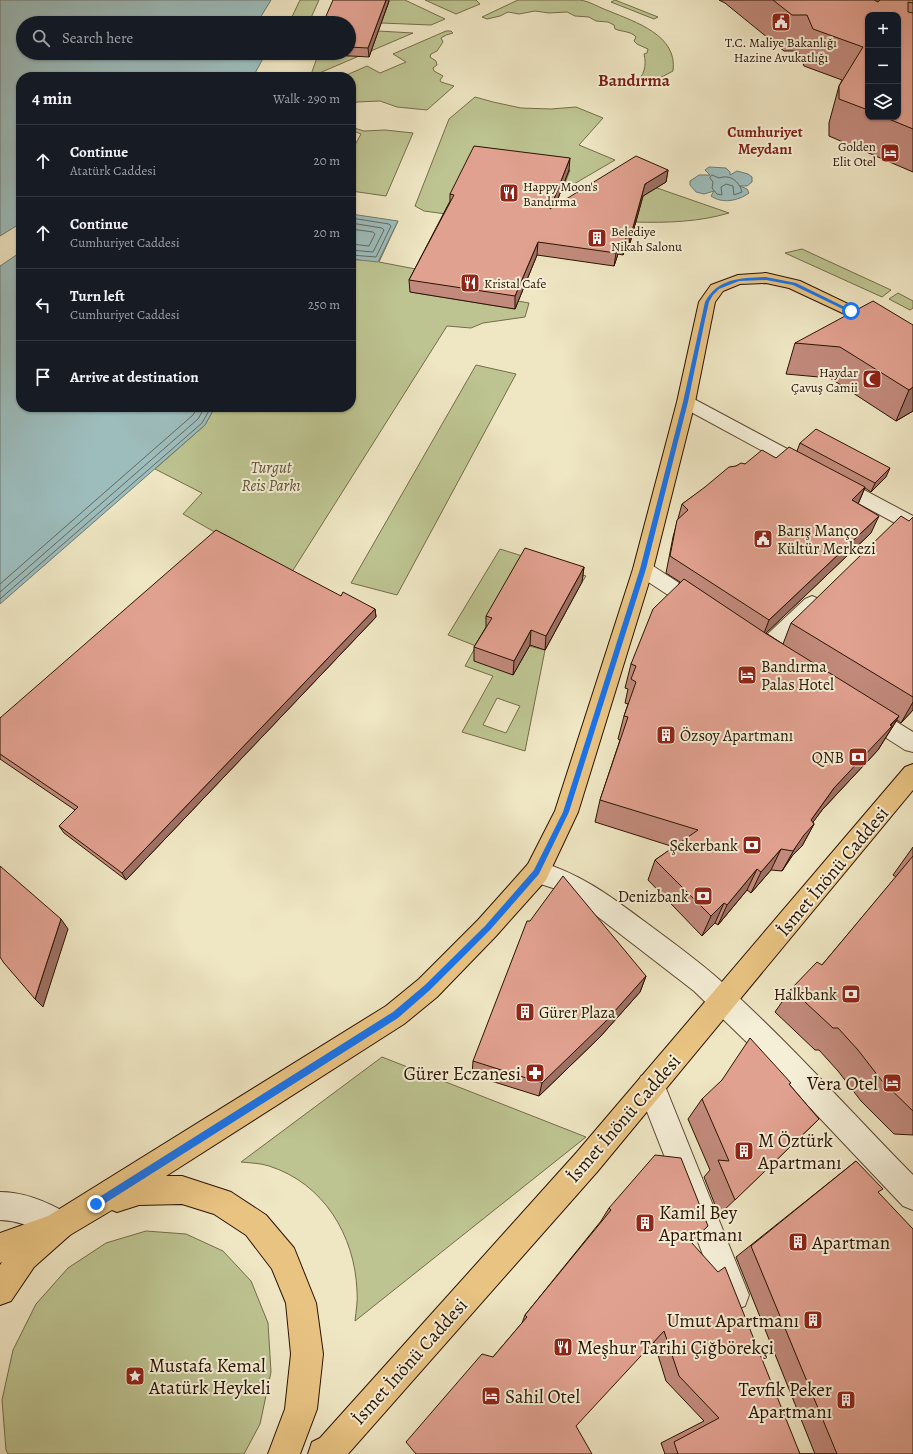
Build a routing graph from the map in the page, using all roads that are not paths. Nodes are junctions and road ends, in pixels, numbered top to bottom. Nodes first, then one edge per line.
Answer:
1 (913, 341) edge
2 (686, 402) junction
3 (904, 519) edge
4 (643, 569) junction
5 (827, 589) edge
6 (713, 616) edge
7 (764, 650) edge
8 (852, 705) edge
9 (913, 743) edge
10 (913, 774) edge
11 (537, 872) junction
12 (723, 1000) junction
13 (651, 1086) junction
14 (911, 1190) edge
15 (96, 1204) junction
16 (0, 1206) edge
17 (60, 1225) junction
18 (0, 1248) edge
19 (0, 1290) edge
20 (745, 1322) edge
21 (331, 1452) edge
22 (284, 1454) edge

1 - 2 main road
2 - 3 street
2 - 4 main road
4 - 6 street
4 - 11 main road
5 - 7 street
8 - 9 street
10 - 12 main road, İsmet İnönü Caddesi
11 - 12 street
11 - 15 main road
12 - 13 main road, İsmet İnönü Caddesi
12 - 14 street
13 - 20 street
13 - 21 main road, İsmet İnönü Caddesi
15 - 17 main road
15 - 22 main road
16 - 17 street
17 - 18 main road
17 - 19 main road

